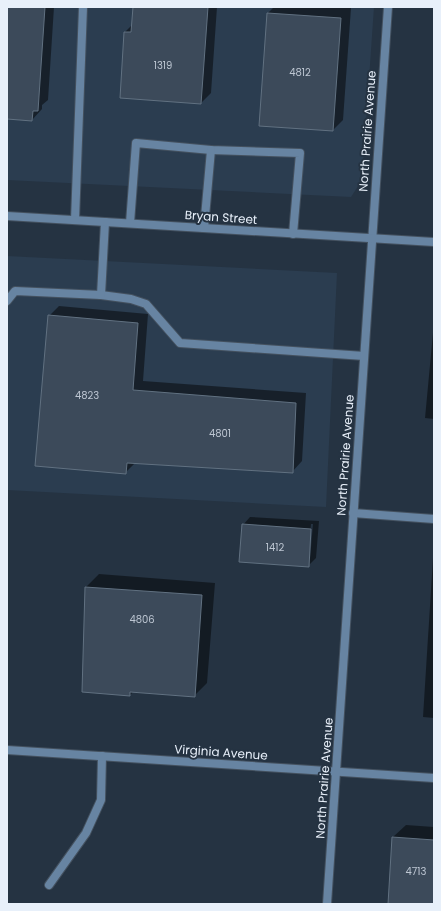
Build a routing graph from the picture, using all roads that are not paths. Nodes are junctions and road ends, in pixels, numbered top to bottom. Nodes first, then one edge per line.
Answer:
1 (83, 7) edge
2 (388, 7) edge
3 (211, 150) junction
4 (7, 216) edge
5 (74, 220) junction
6 (104, 222) junction
7 (130, 223) junction
8 (204, 228) junction
9 (293, 234) junction
10 (372, 238) junction
11 (434, 242) edge
12 (101, 295) junction
13 (7, 301) edge
14 (364, 356) junction
15 (354, 513) junction
16 (434, 519) edge
17 (7, 750) edge
18 (102, 756) junction
19 (336, 772) junction
20 (434, 778) edge
21 (49, 885) dead end
22 (327, 904) edge

1 - 5 street
2 - 10 street, North Prairie Avenue
3 - 7 street
3 - 8 street
3 - 9 street
4 - 5 street, Bryan Street
5 - 6 street, Bryan Street
6 - 7 street, Bryan Street
6 - 12 street
7 - 8 street, Bryan Street
8 - 9 street, Bryan Street
9 - 10 street, Bryan Street
10 - 11 street, Bryan Street
10 - 14 street, North Prairie Avenue
12 - 13 street
12 - 14 street
14 - 15 street, North Prairie Avenue
15 - 16 street
15 - 19 street, North Prairie Avenue
17 - 18 street, Virginia Avenue
18 - 19 street, Virginia Avenue
18 - 21 street
19 - 20 street, Virginia Avenue
19 - 22 street, North Prairie Avenue

